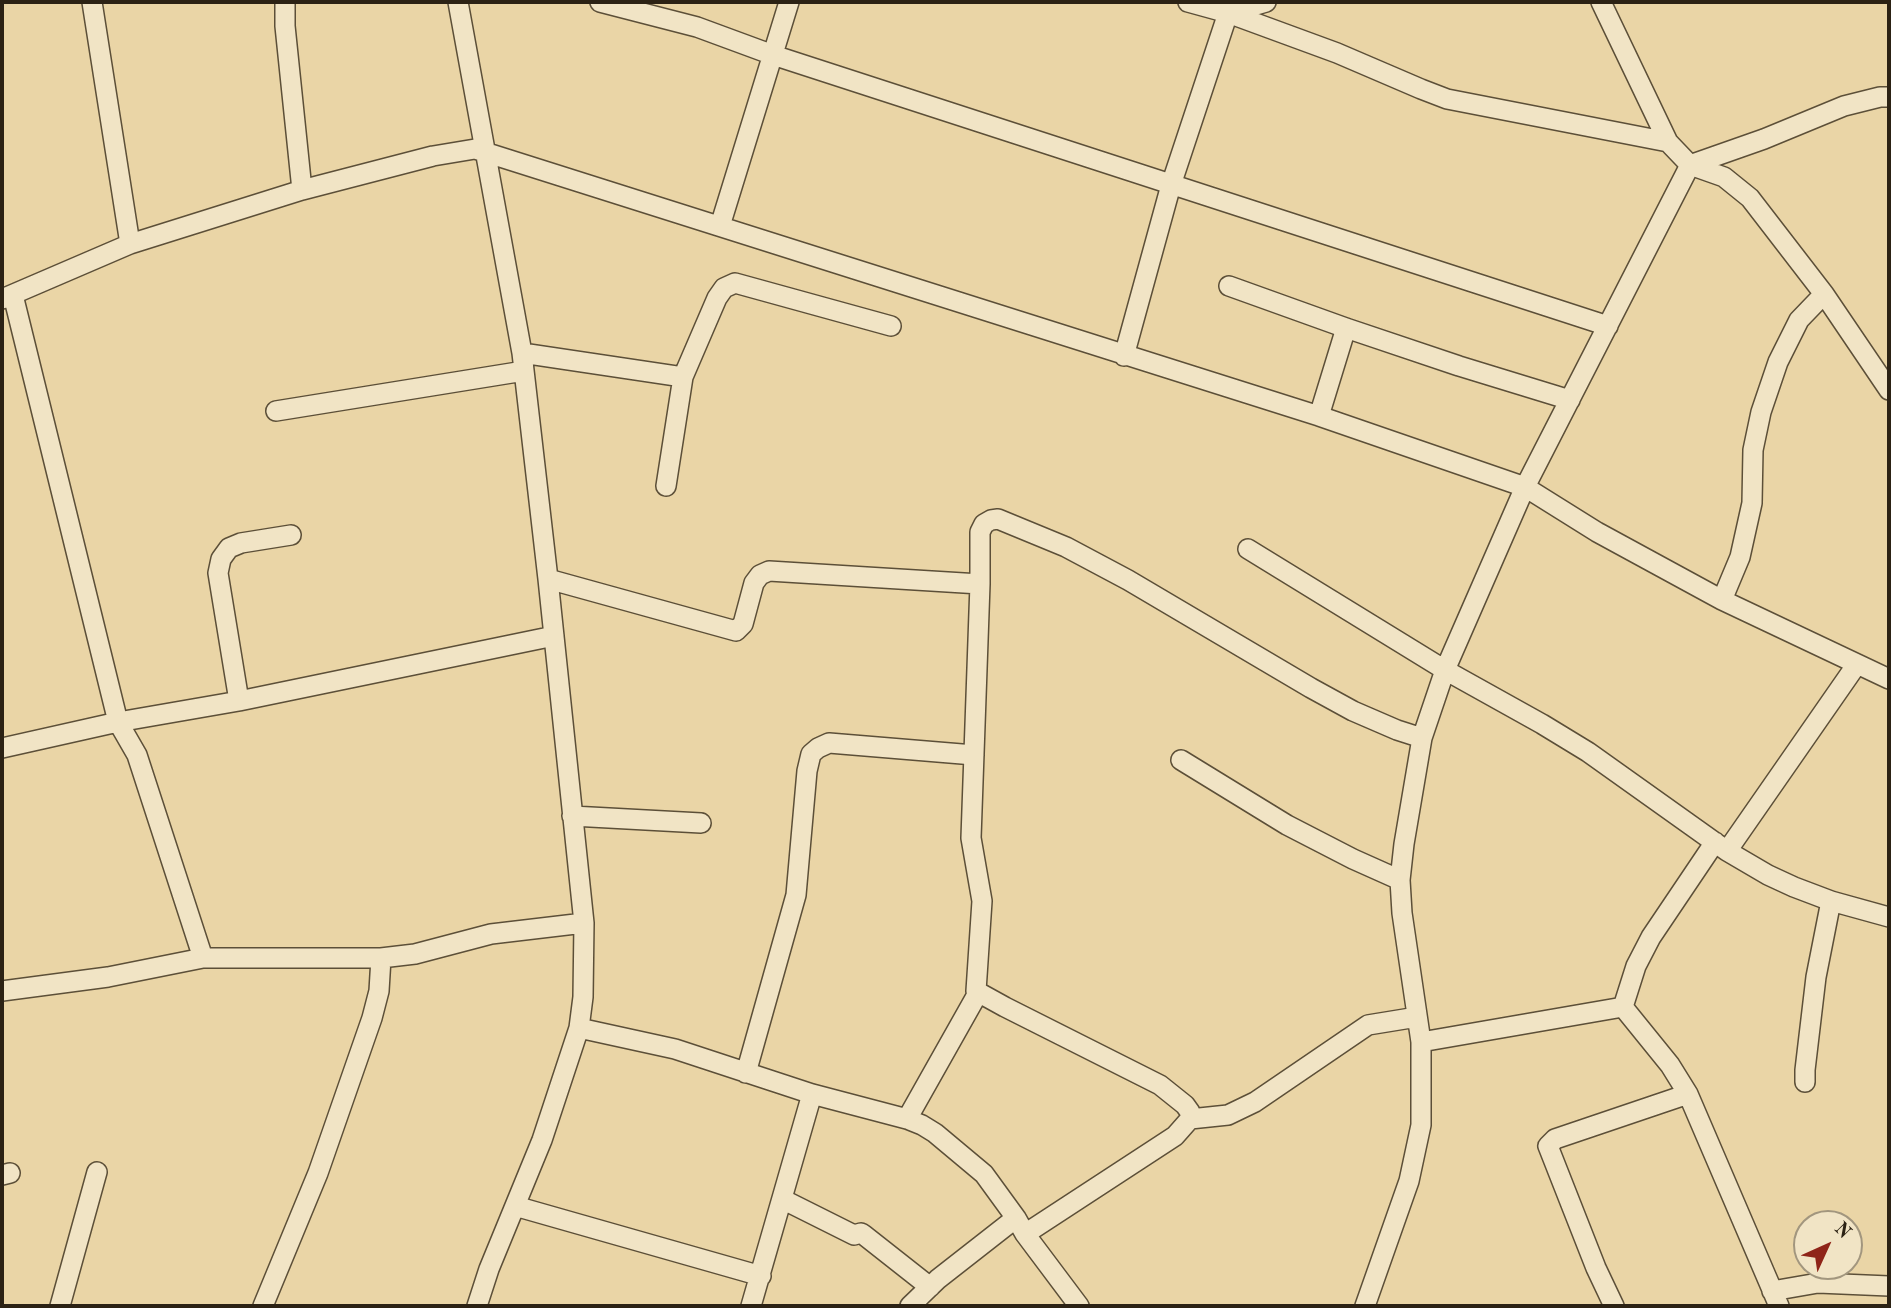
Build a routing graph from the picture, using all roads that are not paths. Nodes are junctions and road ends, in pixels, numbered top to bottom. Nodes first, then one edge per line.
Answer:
1 (92, 2) edge
2 (285, 2) edge
3 (458, 2) edge
4 (600, 2) edge
5 (789, 2) edge
6 (1188, 2) edge
7 (1266, 2) edge
8 (1601, 2) edge
9 (1228, 13) junction
10 (773, 55) junction
11 (1889, 97) edge
12 (1668, 142) junction
13 (486, 151) junction
14 (1690, 165) junction
15 (1171, 185) junction
16 (302, 190) junction
17 (720, 226) junction
18 (130, 244) junction
19 (1229, 286) dead end
20 (1824, 294) junction
21 (7, 297) edge
22 (891, 326) dead end
23 (1608, 326) junction
24 (1346, 328) junction
25 (1124, 356) junction
26 (523, 362) junction
27 (683, 377) junction
28 (1889, 390) edge
29 (1570, 400) junction
30 (276, 411) dead end
31 (1319, 416) junction
32 (666, 486) dead end
33 (1525, 487) junction
34 (291, 536) dead end
35 (1248, 549) dead end
36 (548, 579) junction
37 (980, 584) junction
38 (1721, 600) junction
39 (554, 636) junction
40 (1857, 664) junction
41 (1445, 670) junction
42 (1889, 679) edge
43 (239, 701) junction
44 (118, 722) junction
45 (1422, 738) junction
46 (2, 748) edge
47 (974, 755) junction
48 (1181, 760) dead end
49 (572, 816) junction
50 (701, 823) dead end
51 (1721, 846) junction
52 (1400, 880) junction
53 (1831, 901) junction
54 (1889, 917) edge
55 (584, 923) junction
56 (203, 958) junction
57 (381, 958) junction
58 (2, 991) edge
59 (978, 993) junction
60 (1623, 1007) junction
61 (1417, 1017) junction
62 (579, 1028) junction
63 (1421, 1042) junction
64 (746, 1073) junction
65 (1805, 1082) dead end
66 (812, 1094) junction
67 (1688, 1094) junction
68 (907, 1119) junction
69 (1191, 1119) junction
70 (97, 1172) dead end
71 (782, 1199) junction
72 (515, 1206) junction
73 (1021, 1226) junction
74 (761, 1276) junction
75 (1889, 1286) edge
76 (930, 1287) junction
77 (1776, 1299) edge
78 (60, 1306) edge
79 (263, 1306) edge
80 (477, 1306) edge
81 (751, 1306) edge
82 (911, 1306) edge
83 (1079, 1306) edge
84 (1365, 1306) edge
85 (1614, 1306) edge

1 - 18 street
2 - 16 street
3 - 13 street
4 - 10 street
5 - 10 street
6 - 9 street
7 - 9 street
8 - 12 street
9 - 12 street
9 - 15 street
10 - 15 street
10 - 17 street
11 - 14 street
12 - 14 street
13 - 16 street
13 - 17 street
13 - 26 street
14 - 20 street
14 - 23 street
15 - 23 street
15 - 25 street
16 - 18 street
17 - 25 street
18 - 21 street
19 - 24 street
20 - 28 street
20 - 38 street
21 - 44 street
22 - 27 street
23 - 29 street
24 - 29 street
24 - 31 street
25 - 31 street
26 - 27 street
26 - 30 street
26 - 36 street
27 - 32 street
29 - 33 street
31 - 33 street
33 - 38 street
33 - 41 street
34 - 43 street
35 - 41 street
36 - 37 street
36 - 39 street
37 - 45 street
37 - 47 street
38 - 40 street
39 - 43 street
39 - 49 street
40 - 42 street
40 - 51 street
41 - 45 street
41 - 51 street
43 - 44 street
44 - 46 street
44 - 56 street
45 - 52 street
47 - 59 street
47 - 64 street
48 - 52 street
49 - 50 street
49 - 55 street
51 - 53 street
51 - 60 street
52 - 61 street
53 - 54 street
53 - 65 street
55 - 57 street
55 - 62 street
56 - 57 street
56 - 58 street
57 - 79 street
59 - 68 street
59 - 69 street
60 - 63 street
60 - 67 street
61 - 63 street
61 - 69 street
62 - 64 street
62 - 72 street
63 - 84 street
64 - 66 street
66 - 68 street
66 - 71 street
67 - 77 street
67 - 85 street
68 - 73 street
69 - 73 street
70 - 78 street
71 - 74 street
71 - 76 street
72 - 74 street
72 - 80 street
73 - 76 street
73 - 83 street
74 - 81 street
75 - 77 street
76 - 82 street

